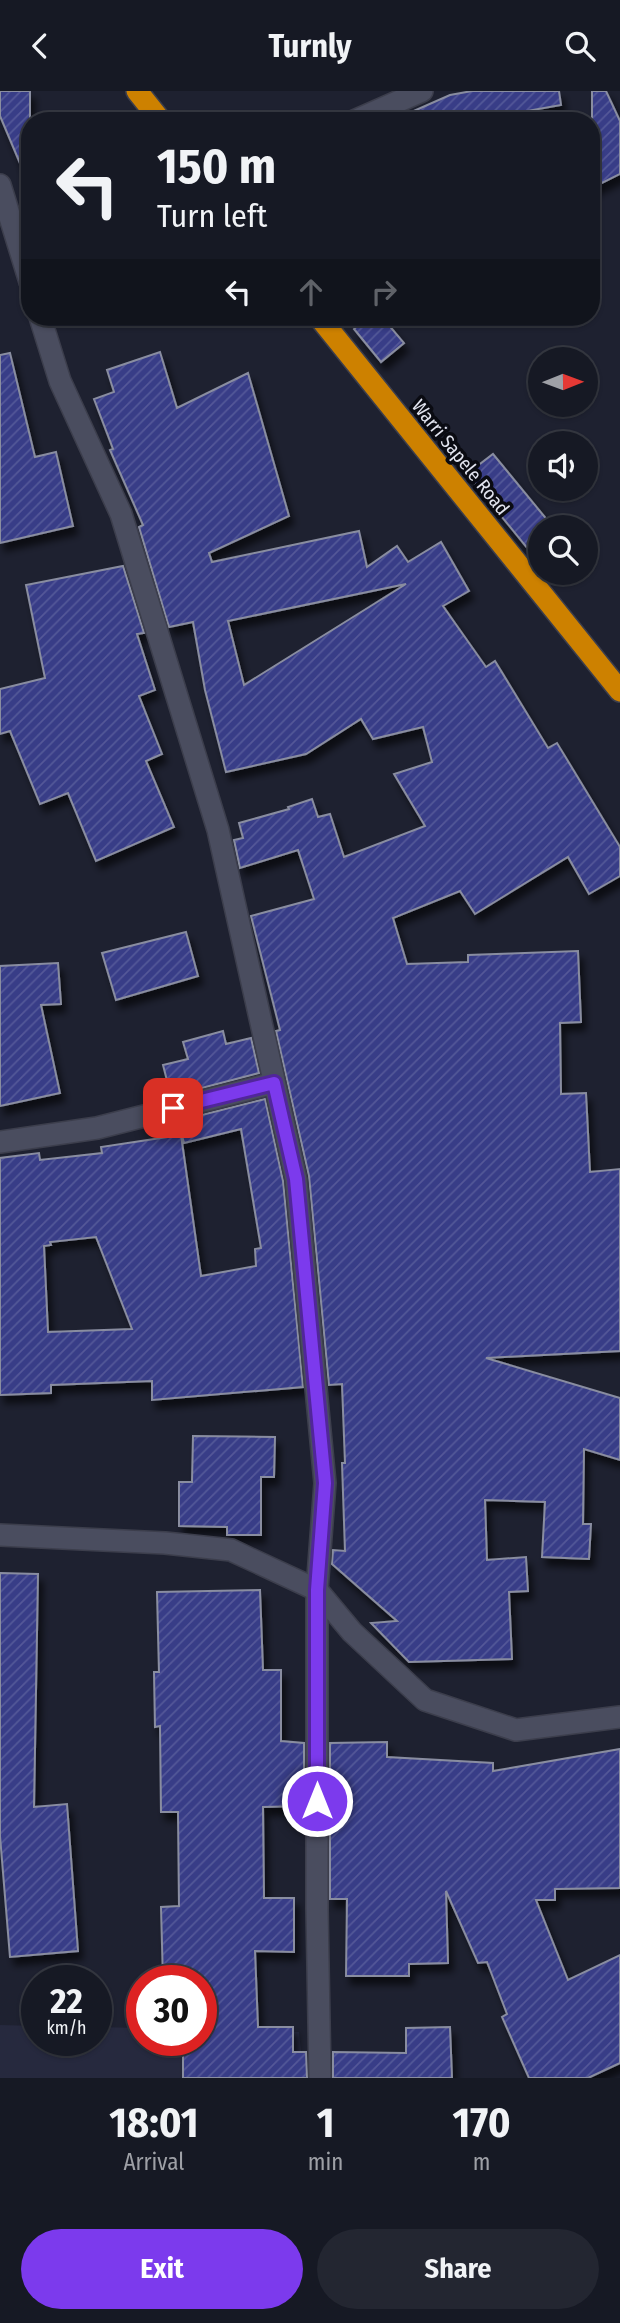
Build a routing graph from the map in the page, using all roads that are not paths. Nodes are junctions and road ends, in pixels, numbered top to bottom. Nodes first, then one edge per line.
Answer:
1 (137, 91) edge
2 (422, 91) edge
3 (154, 112) edge
4 (374, 112) edge
5 (0, 185) edge
6 (21, 253) edge
7 (43, 326) edge
8 (326, 326) edge
9 (620, 691) edge
10 (274, 1083) junction
11 (0, 1142) edge
12 (0, 1535) edge
13 (317, 1590) junction
14 (620, 1717) edge
15 (320, 2078) edge

1 - 3 highway
2 - 4 street
5 - 6 street
7 - 10 street
8 - 9 highway, Warri Sapele Road
10 - 11 street
10 - 13 street
12 - 13 street
13 - 14 street
13 - 15 street

